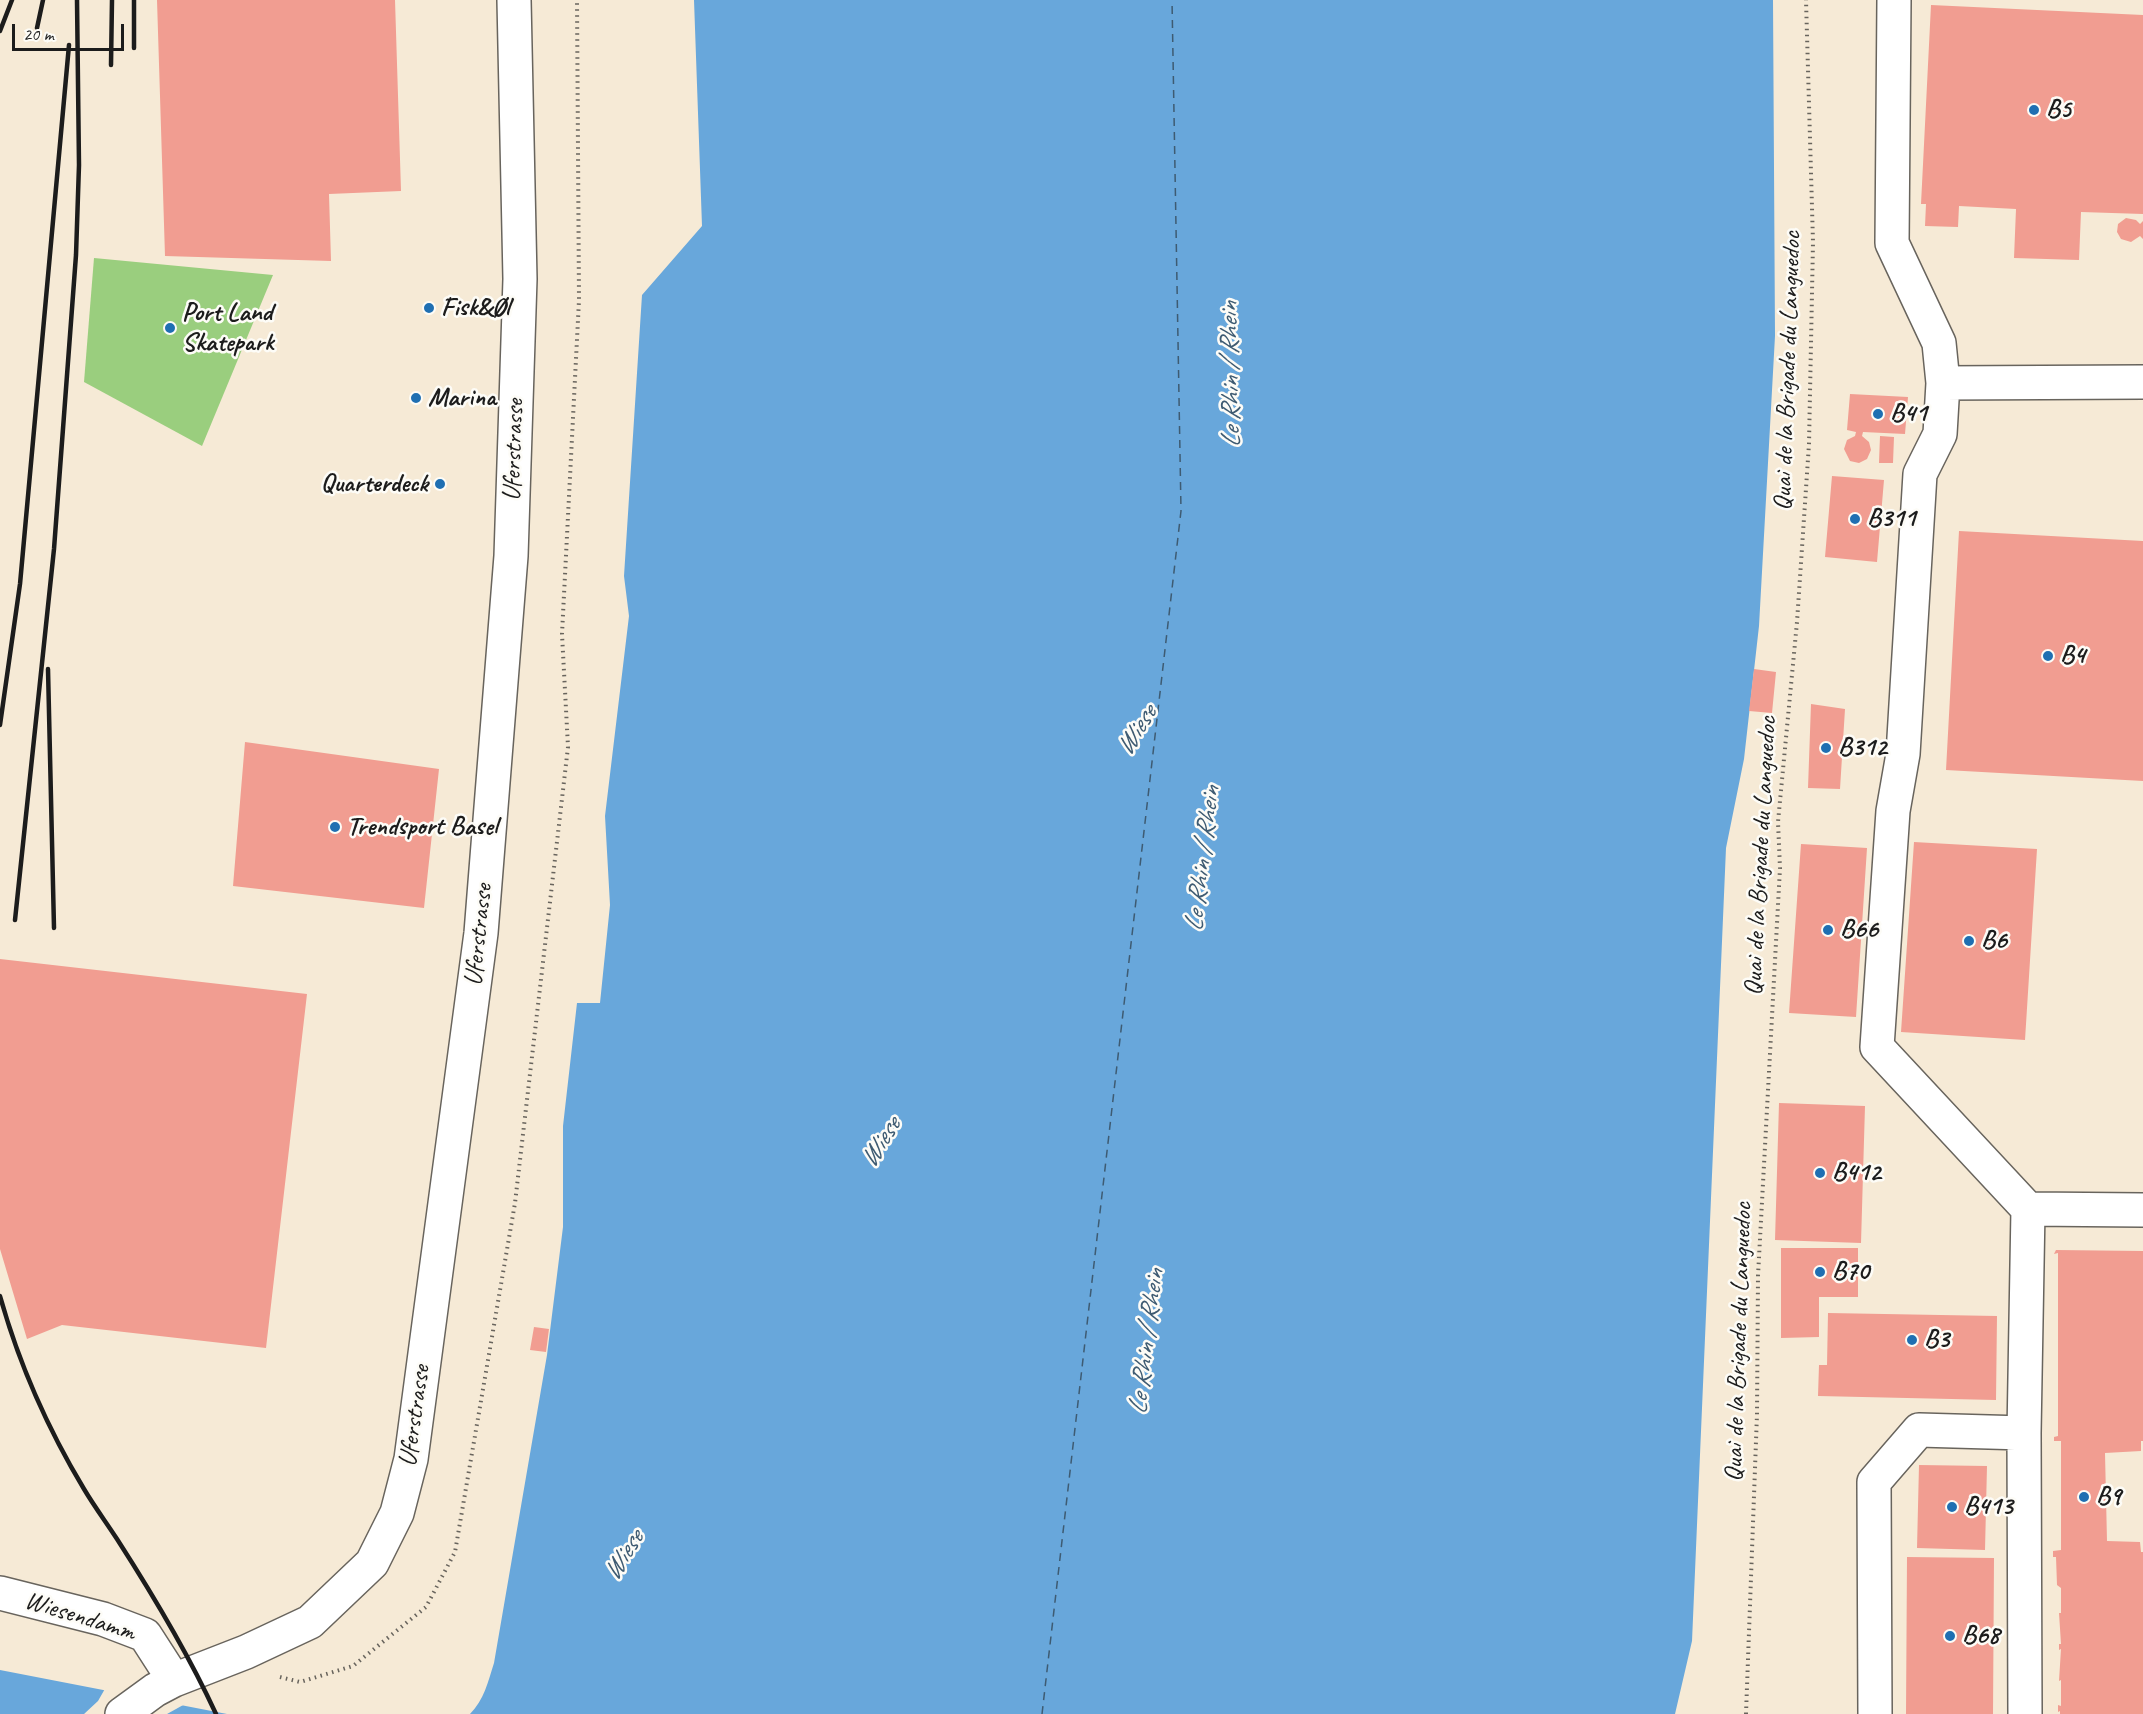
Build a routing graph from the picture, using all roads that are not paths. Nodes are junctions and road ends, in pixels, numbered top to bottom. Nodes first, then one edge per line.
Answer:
1 (514, 0) edge
2 (1894, 0) edge
3 (2143, 382) edge
4 (1943, 383) junction
5 (2028, 1209) junction
6 (2143, 1210) edge
7 (2024, 1433) junction
8 (0, 1593) edge
9 (165, 1685) junction
10 (122, 1714) edge
11 (1875, 1714) edge
12 (2025, 1714) edge

1 - 9 street, Uferstrasse
2 - 4 street
3 - 4 street
4 - 5 street
5 - 6 street
5 - 7 street
7 - 11 street
7 - 12 street
8 - 9 street, Wiesendamm
9 - 10 street, Uferstrasse

